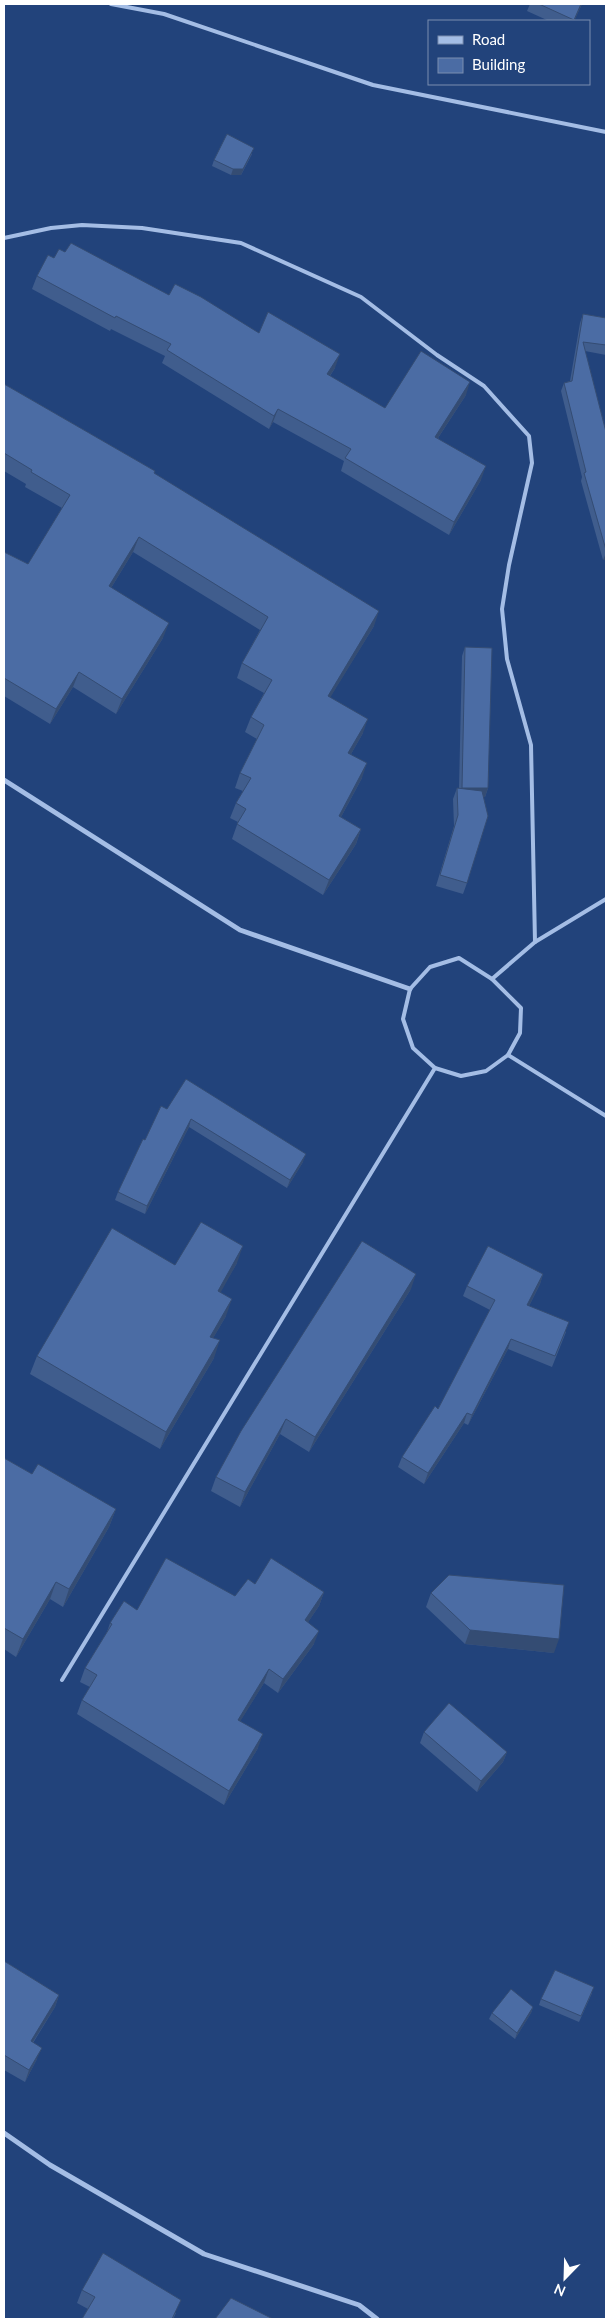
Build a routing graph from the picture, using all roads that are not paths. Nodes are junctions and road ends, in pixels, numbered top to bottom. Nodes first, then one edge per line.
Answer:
1 (111, 4) edge
2 (606, 132) edge
3 (4, 238) edge
4 (4, 780) edge
5 (606, 899) edge
6 (535, 942) junction
7 (492, 978) junction
8 (410, 989) junction
9 (508, 1055) junction
10 (435, 1068) junction
11 (606, 1116) edge
12 (62, 1680) dead end
13 (4, 2133) edge
14 (377, 2319) edge

1 - 2 lane
3 - 6 lane
4 - 8 street
5 - 6 lane
6 - 7 lane
7 - 8 lane
7 - 9 lane
8 - 10 lane
9 - 10 lane
9 - 11 lane
10 - 12 lane
13 - 14 street

